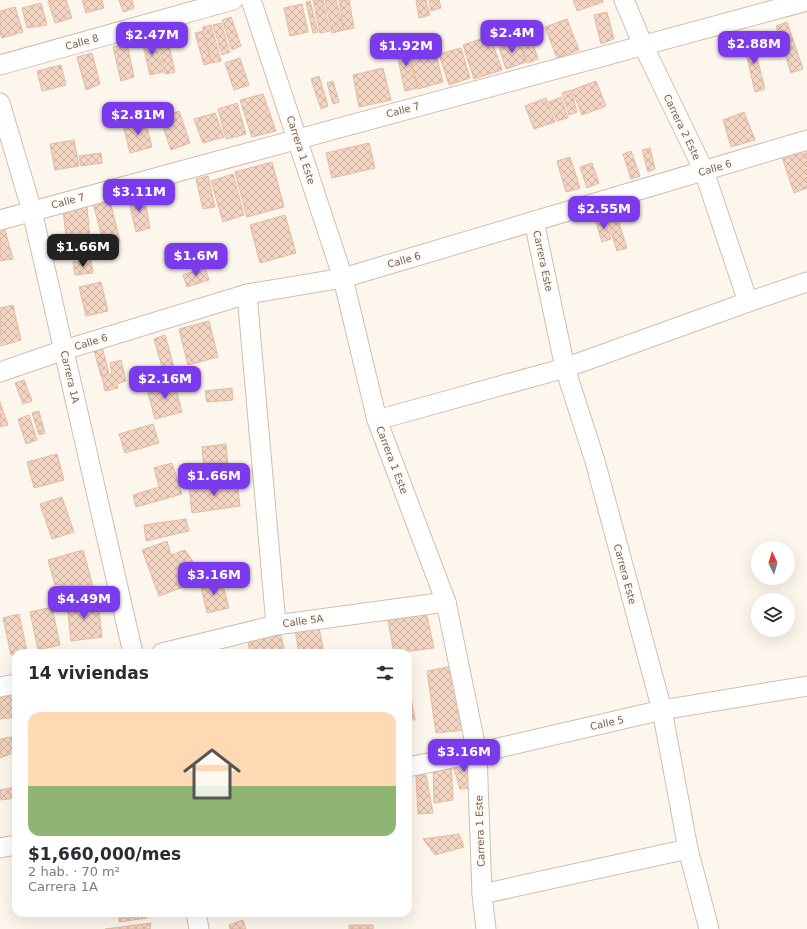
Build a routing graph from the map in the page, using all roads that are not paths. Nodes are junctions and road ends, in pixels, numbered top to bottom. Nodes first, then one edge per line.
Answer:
1 (233, 0) edge
2 (251, 0) edge
3 (624, 0) edge
4 (807, 1) edge
5 (643, 45) junction
6 (0, 65) edge
7 (0, 103) edge
8 (298, 139) junction
9 (807, 140) edge
10 (704, 171) junction
11 (32, 211) junction
12 (0, 220) edge
13 (534, 221) junction
14 (343, 278) junction
15 (807, 282) edge
16 (248, 294) junction
17 (748, 302) junction
18 (64, 350) junction
19 (565, 368) junction
20 (0, 372) edge
21 (377, 420) junction
22 (446, 602) junction
23 (276, 625) junction
24 (132, 649) edge
25 (178, 649) edge
26 (12, 685) edge
27 (807, 686) edge
28 (0, 687) edge
29 (662, 710) junction
30 (477, 753) junction
31 (412, 766) edge
32 (12, 846) edge
33 (0, 848) edge
34 (688, 849) junction
35 (482, 894) junction
36 (197, 917) edge
37 (200, 929) edge
38 (486, 929) edge
39 (709, 929) edge

1 - 6 street, Calle 8
2 - 8 street, Carrera 1 Este
3 - 5 street, Carrera 2 Este
4 - 5 street, Calle 7
5 - 8 street, Calle 7
5 - 10 street, Carrera 2 Este
7 - 11 street, Carrera 1A
8 - 11 street, Calle 7
8 - 14 street, Carrera 1 Este
9 - 10 street, Calle 6
10 - 13 street, Calle 6
10 - 17 street, Carrera 2 Este
11 - 12 street, Calle 7
11 - 18 street, Carrera 1A
13 - 14 street, Calle 6
13 - 19 street, Carrera Este
14 - 16 street, Calle 6
14 - 21 street, Carrera 1 Este
15 - 17 street
16 - 18 street, Calle 6
16 - 23 street
17 - 19 street
18 - 20 street, Calle 6
18 - 24 street, Carrera 1A
19 - 21 street
19 - 29 street, Carrera Este
21 - 22 street, Carrera 1 Este
22 - 23 street, Calle 5A
22 - 30 street, Carrera 1 Este
23 - 25 street, Calle 5A
26 - 28 street
27 - 29 street, Calle 5
29 - 30 street, Calle 5
29 - 34 street, Carrera Este
30 - 31 street, Calle 5
30 - 35 street, Carrera 1 Este
32 - 33 street
34 - 35 street
34 - 39 street, Carrera Este
35 - 38 street, Carrera 1 Este
36 - 37 street

